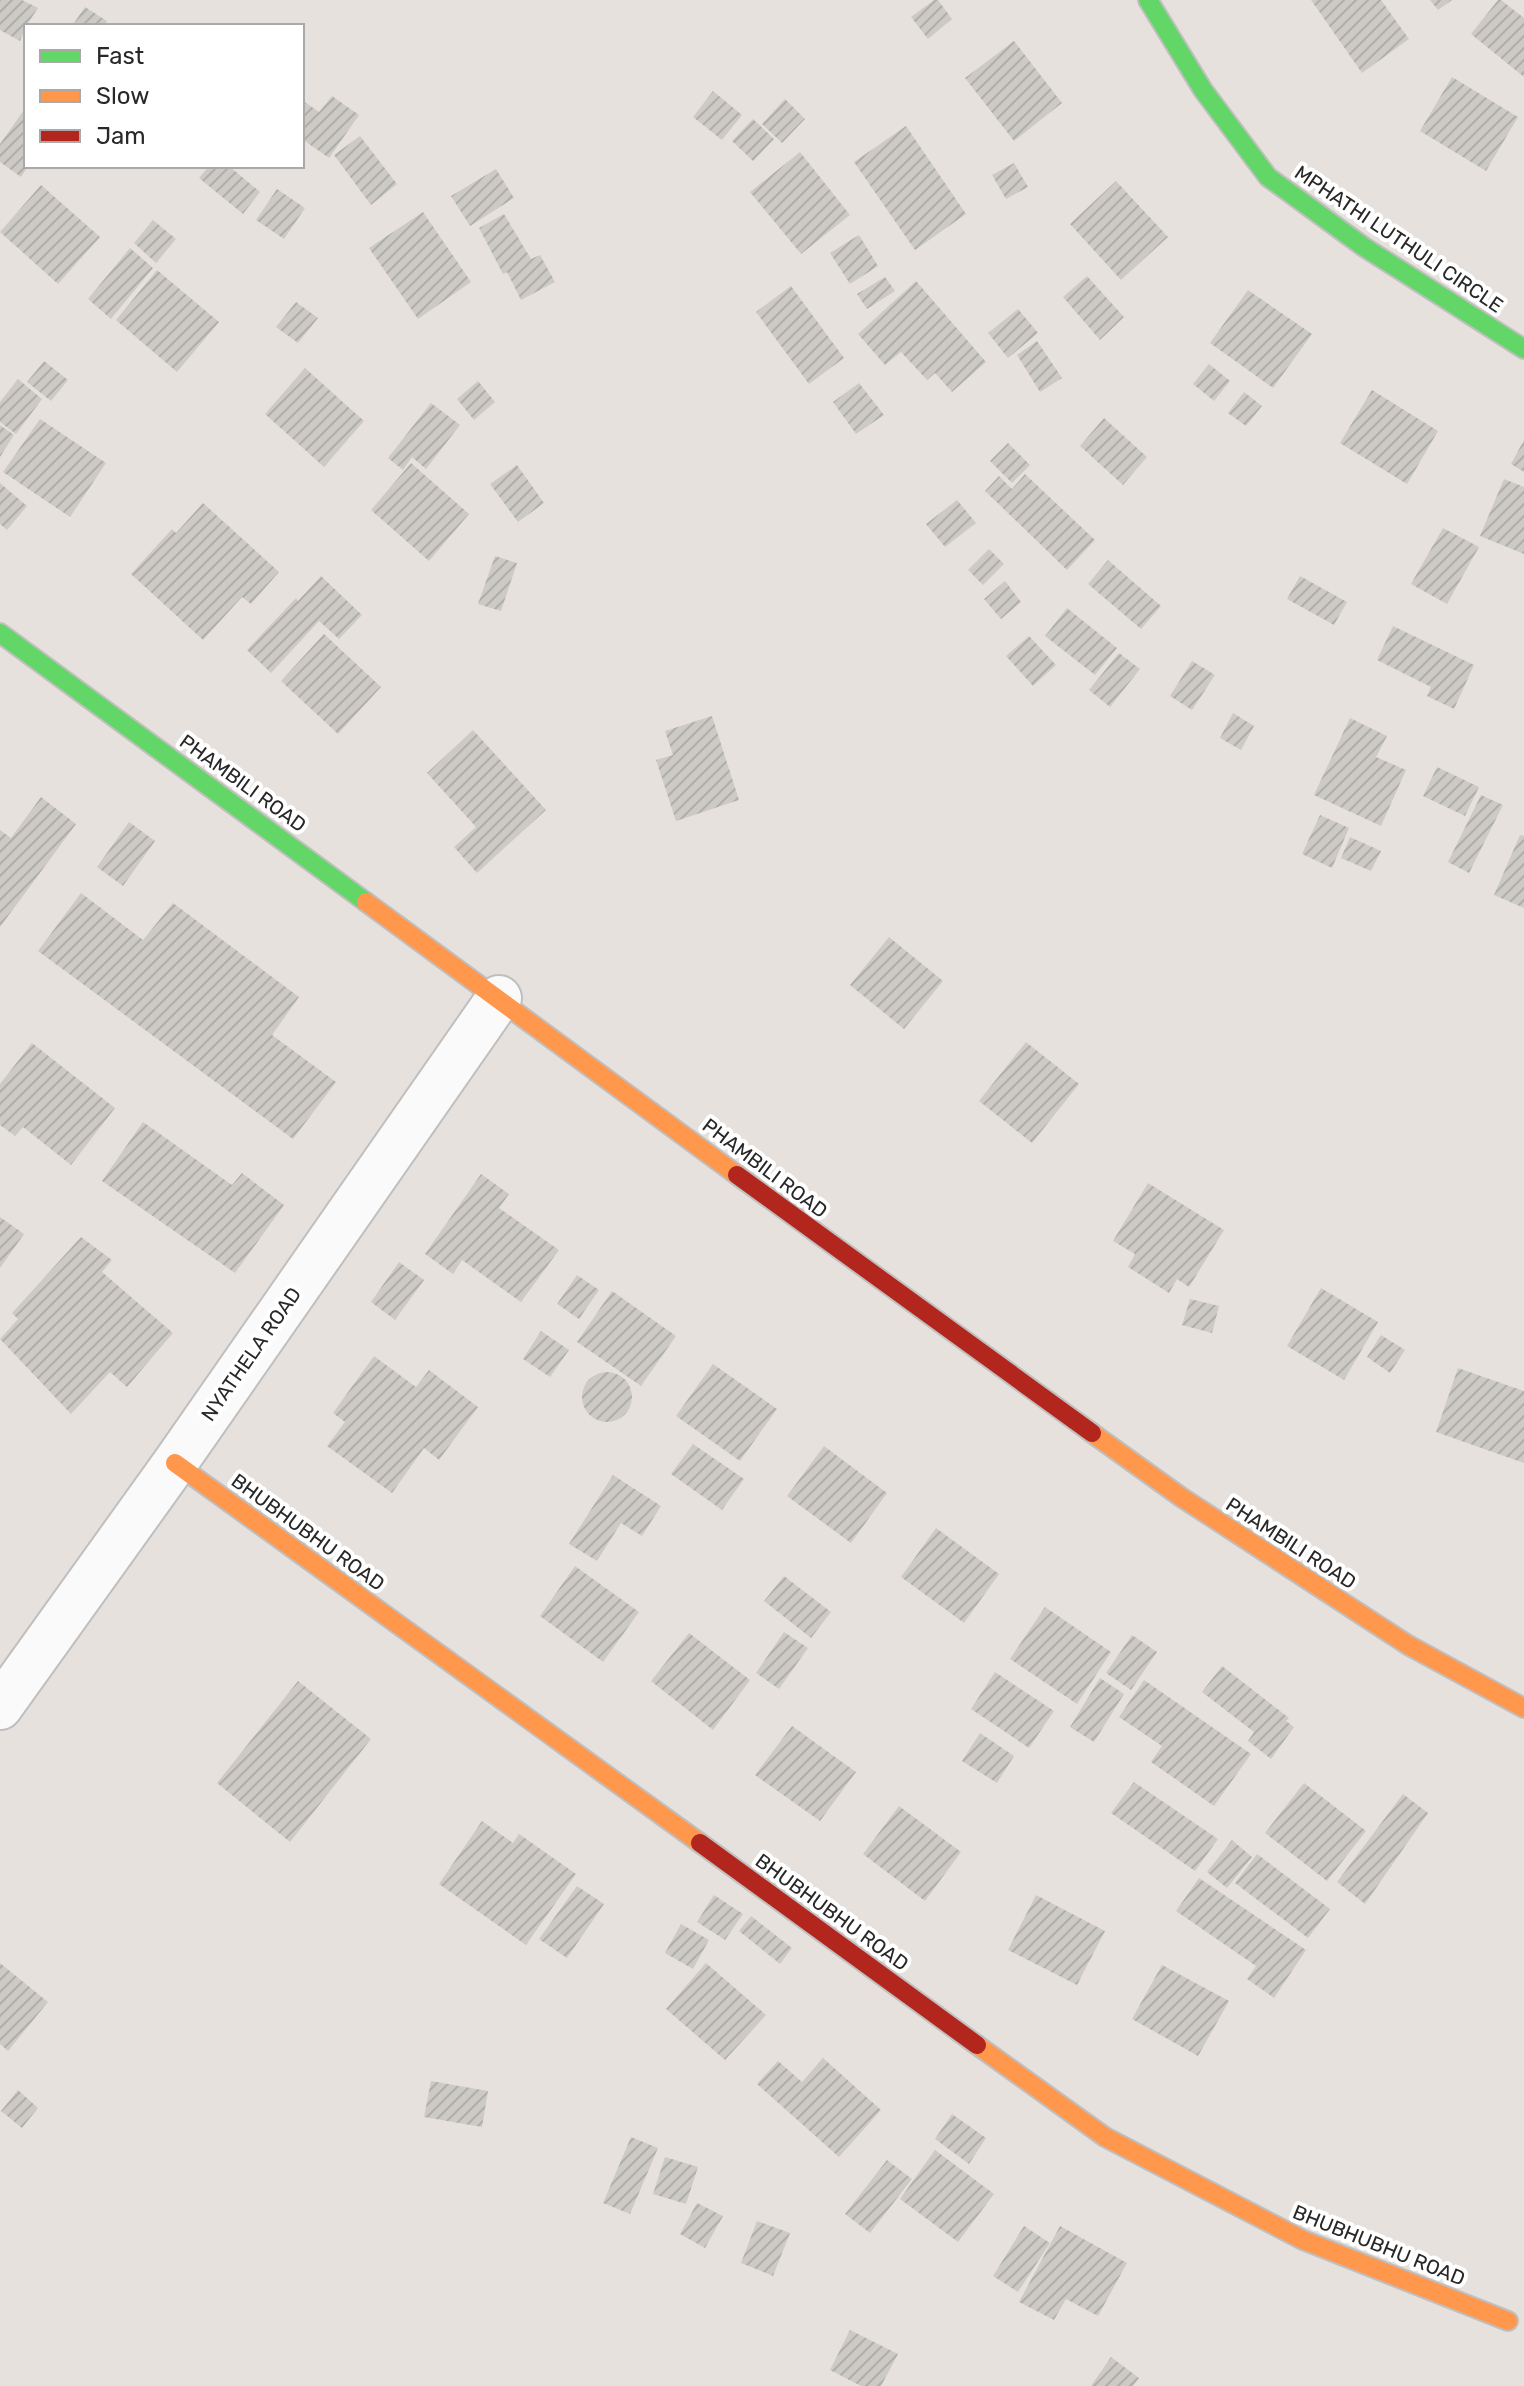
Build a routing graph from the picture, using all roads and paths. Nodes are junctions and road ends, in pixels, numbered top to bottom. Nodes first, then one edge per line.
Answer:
1 (1148, 0) edge
2 (1524, 349) edge
3 (0, 633) edge
4 (499, 998) junction
5 (175, 1463) junction
6 (0, 1707) edge
7 (1524, 1708) edge
8 (1508, 2321) dead end

1 - 2 street, MPHATHI LUTHULI CIRCLE
3 - 4 street, PHAMBILI ROAD
4 - 5 street, NYATHELA ROAD
4 - 7 street, PHAMBILI ROAD
5 - 6 street, NYATHELA ROAD
5 - 8 street, BHUBHUBHU ROAD

